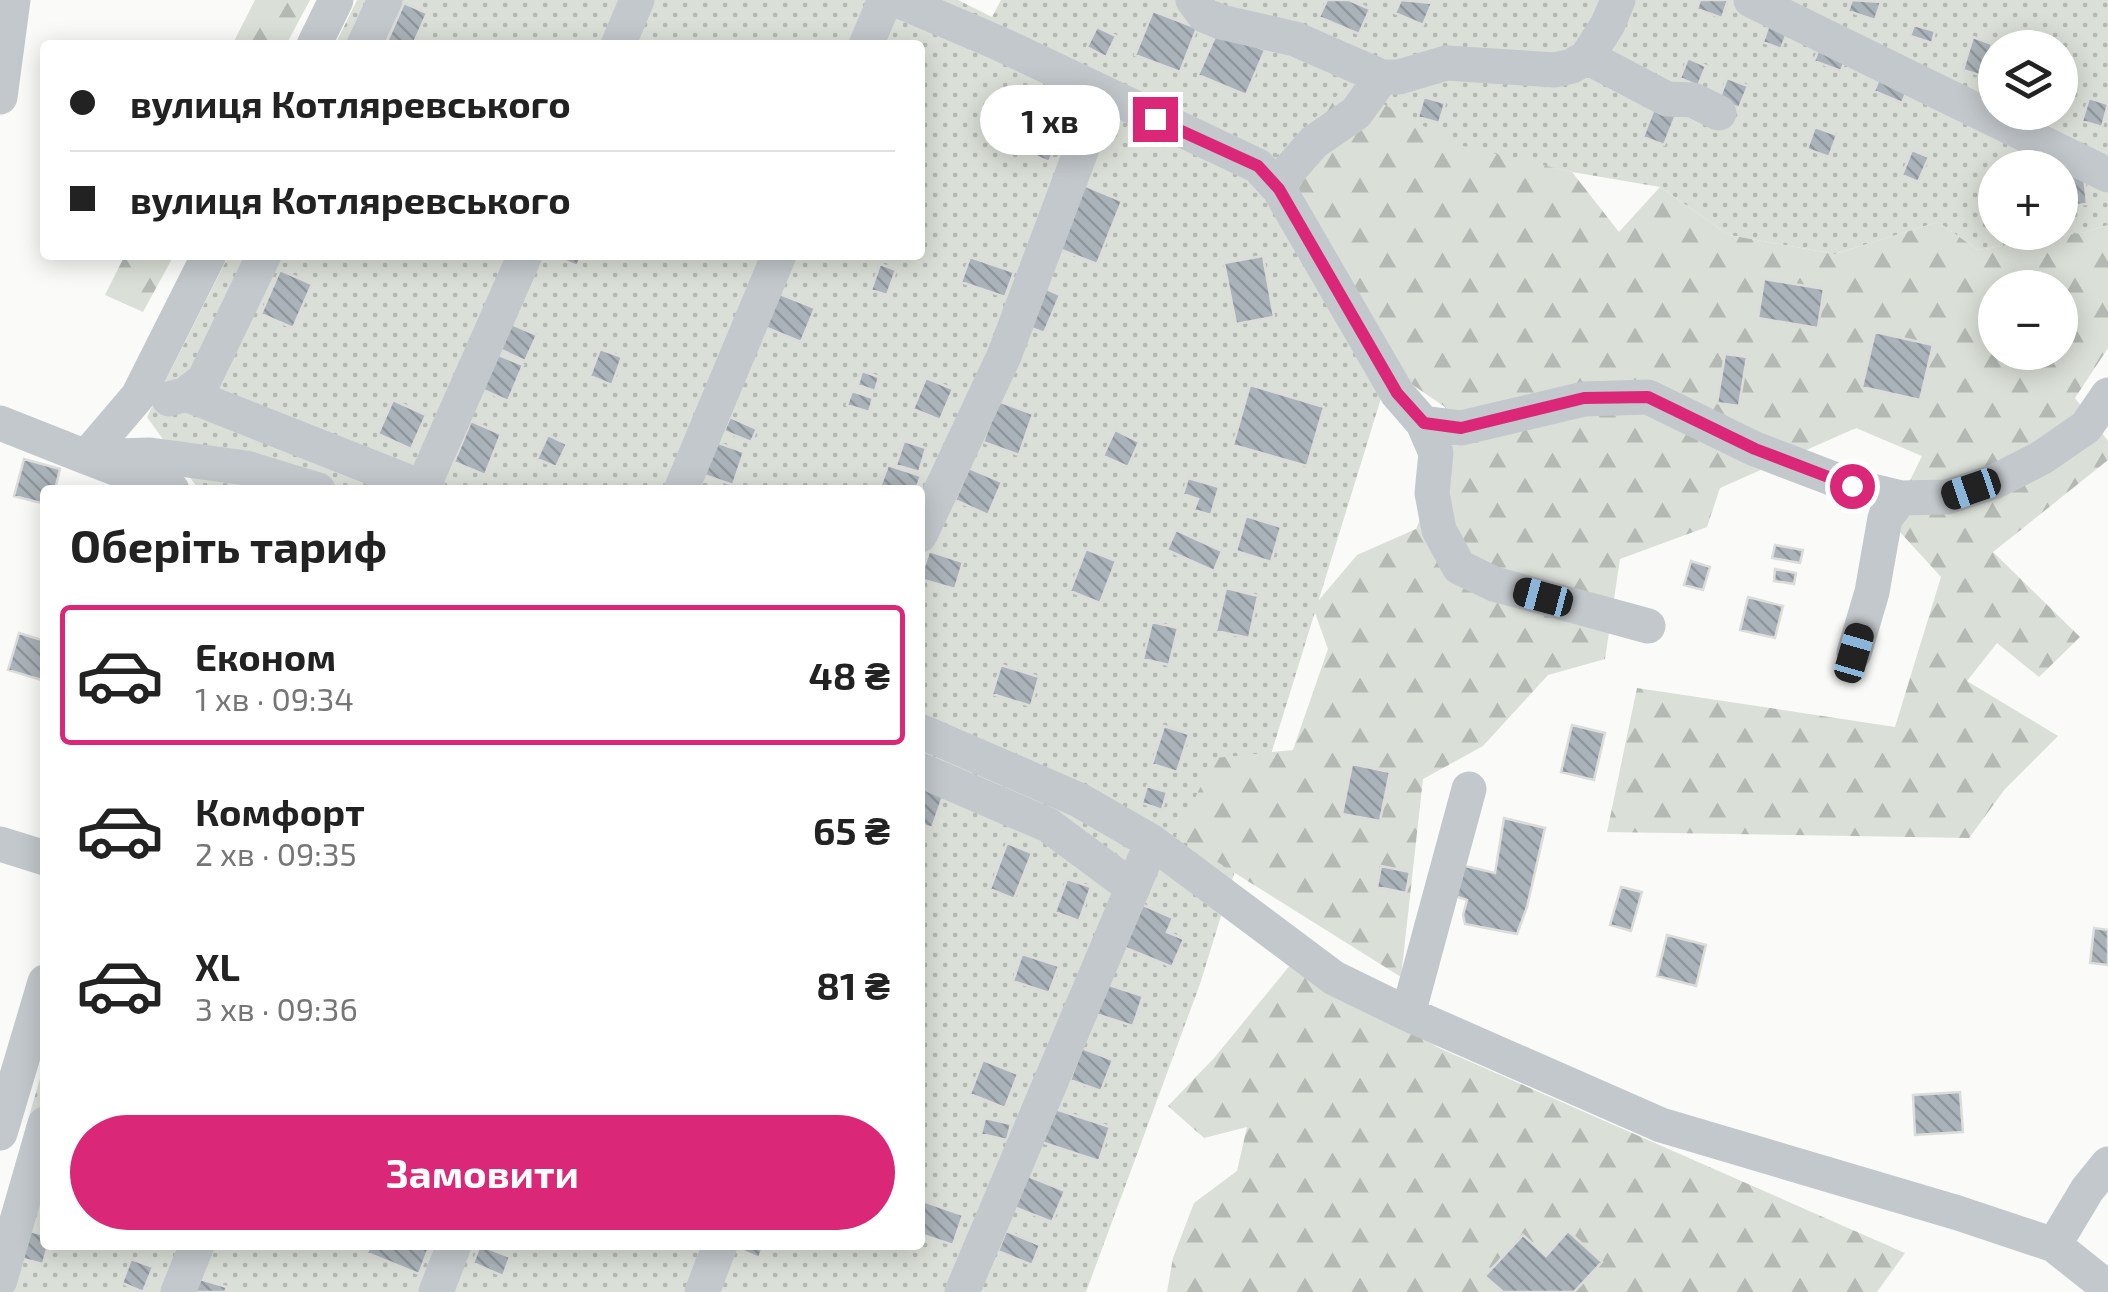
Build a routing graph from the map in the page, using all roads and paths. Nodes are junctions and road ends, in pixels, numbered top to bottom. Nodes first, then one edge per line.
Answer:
1 (13, 0) edge
2 (336, 0) edge
3 (385, 0) edge
4 (637, 0) edge
5 (885, 0) edge
6 (897, 0) edge
7 (1193, 0) edge
8 (1618, 0) edge
9 (1751, 0) edge
10 (316, 40) edge
11 (366, 40) edge
12 (620, 40) edge
13 (868, 40) edge
14 (1587, 57) junction
15 (1382, 77) junction
16 (1102, 94) junction
17 (0, 96) edge
18 (1719, 113) dead end
19 (2108, 175) edge
20 (1279, 189) junction
21 (206, 260) edge
22 (262, 260) edge
23 (523, 260) edge
24 (777, 260) edge
25 (186, 394) junction
26 (2108, 395) edge
27 (138, 396) junction
28 (1424, 423) junction
29 (2, 425) edge
30 (86, 456) junction
31 (160, 480) edge
32 (302, 485) edge
33 (416, 485) edge
34 (428, 485) edge
35 (683, 485) edge
36 (1901, 498) junction
37 (925, 524) edge
38 (1648, 626) dead end
39 (1854, 653) dead end
40 (925, 733) edge
41 (925, 772) edge
42 (1469, 789) dead end
43 (1152, 842) junction
44 (0, 844) edge
45 (40, 856) edge
46 (1132, 888) junction
47 (40, 999) edge
48 (1408, 1014) junction
49 (0, 1133) edge
50 (40, 1141) edge
51 (2108, 1164) edge
52 (2054, 1245) junction
53 (195, 1250) edge
54 (452, 1250) edge
55 (718, 1250) edge
56 (0, 1280) edge
57 (2108, 1288) edge
58 (178, 1292) edge
59 (436, 1292) edge
60 (702, 1292) edge
61 (962, 1292) edge

1 - 17 street
2 - 10 street
3 - 11 street
4 - 12 street
5 - 13 street
6 - 16 street
7 - 15 street
8 - 14 street
9 - 19 street
14 - 15 street
14 - 18 street
15 - 20 street
16 - 20 street
16 - 37 street
20 - 28 street
21 - 27 street
22 - 25 street
23 - 34 street
24 - 35 street
25 - 27 street
25 - 33 street
26 - 36 street
27 - 30 street
28 - 36 street
28 - 38 street
29 - 30 street
30 - 31 street
31 - 32 street
36 - 39 street
40 - 43 street
41 - 46 street
42 - 48 street
43 - 46 street
43 - 48 street
44 - 45 street
46 - 61 street
47 - 49 street
48 - 52 street
50 - 56 street
51 - 52 street
52 - 57 street
53 - 58 street
54 - 59 street
55 - 60 street

